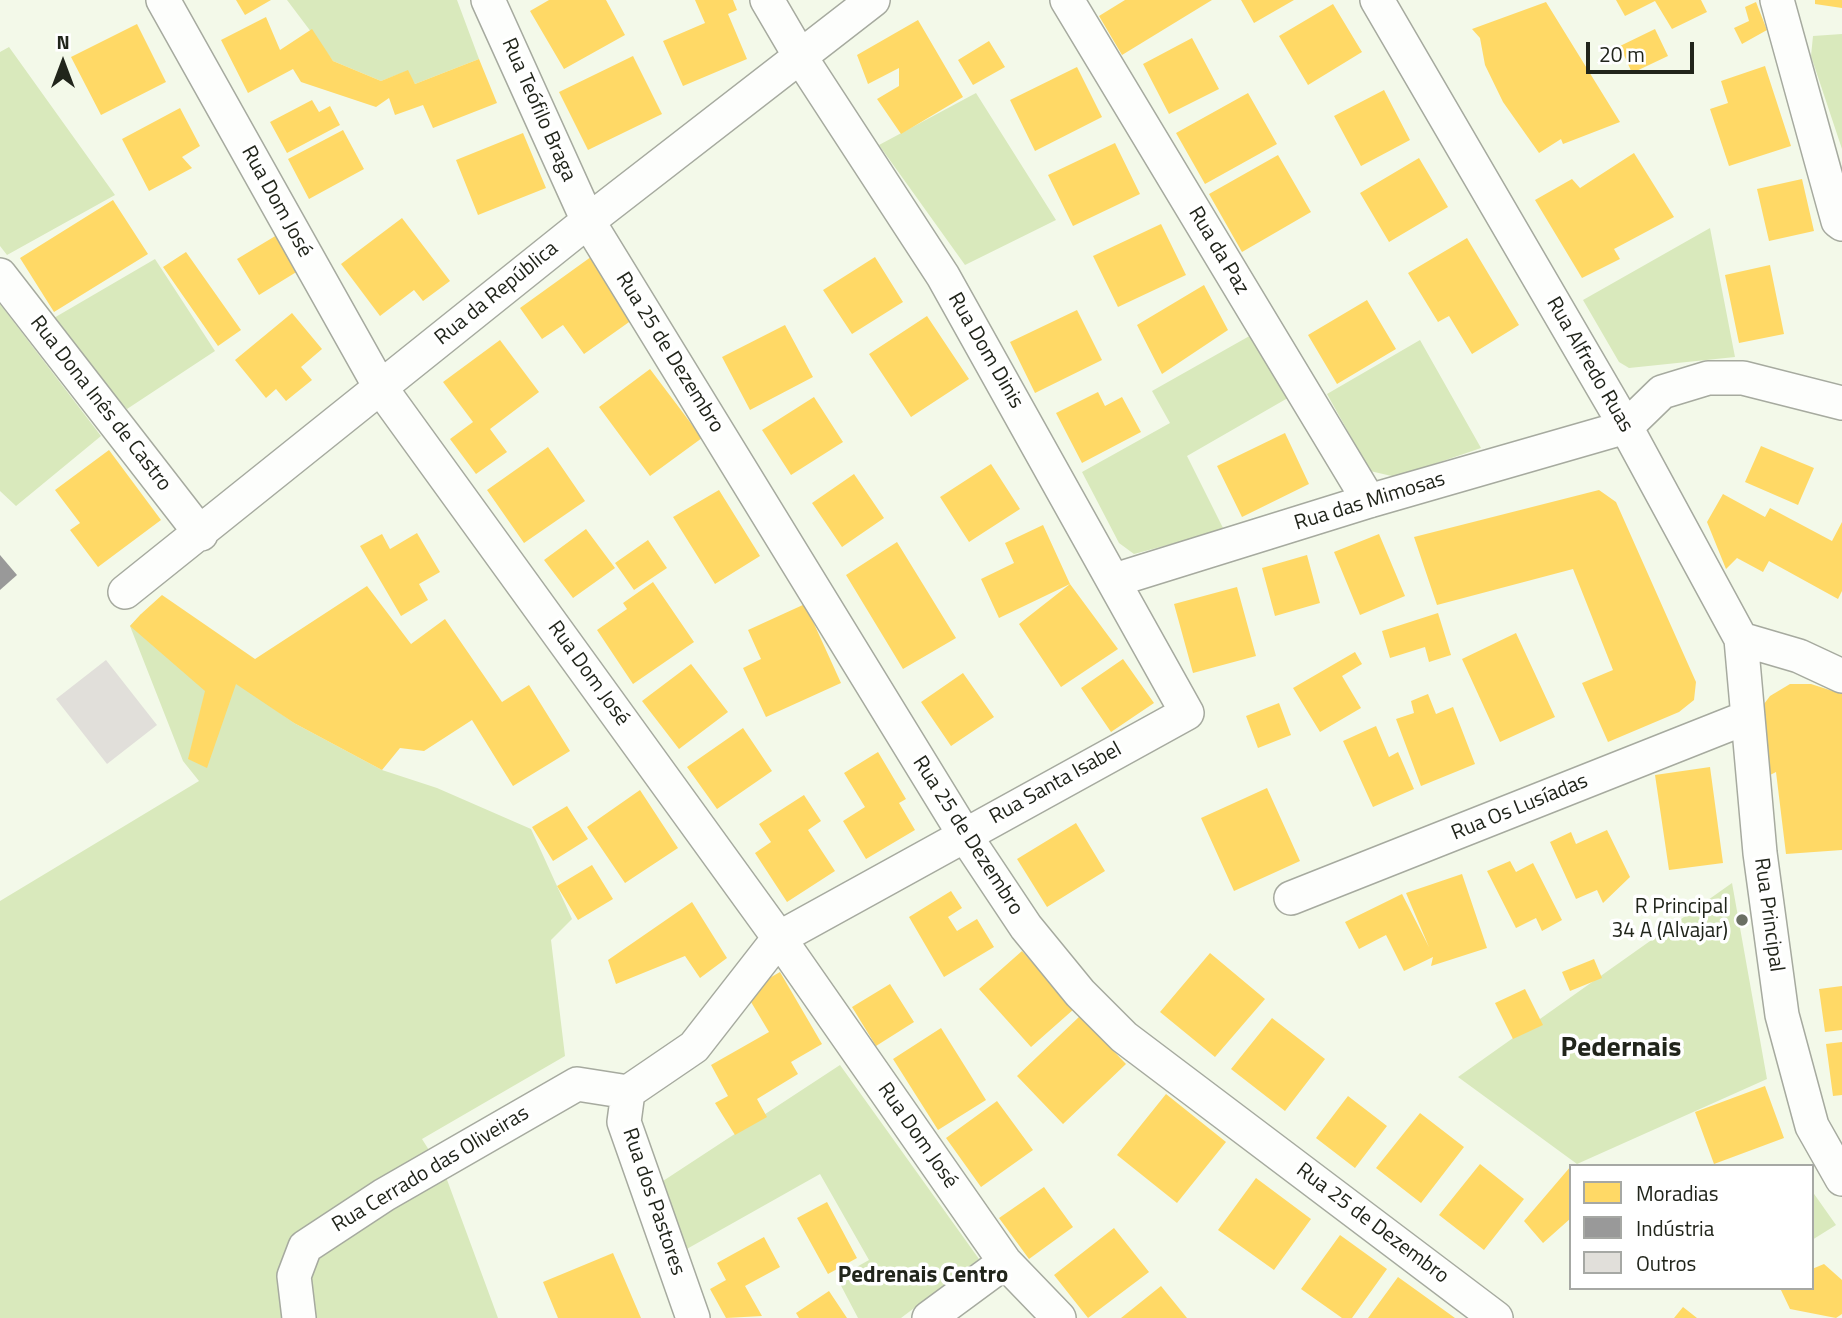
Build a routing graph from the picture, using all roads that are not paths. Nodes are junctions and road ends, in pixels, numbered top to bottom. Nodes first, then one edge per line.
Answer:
1 (163, 0) edge
2 (488, 0) edge
3 (768, 0) edge
4 (873, 0) edge
5 (1067, 0) edge
6 (1377, 0) edge
7 (1777, 0) edge
8 (801, 58) junction
9 (588, 221) junction
10 (1842, 224) edge
11 (0, 275) edge
12 (380, 387) junction
13 (1842, 403) edge
14 (1626, 427) junction
15 (1368, 501) junction
16 (201, 534) junction
17 (1115, 580) junction
18 (125, 592) dead end
19 (1741, 639) junction
20 (1842, 676) edge
21 (1187, 713) joint
22 (1748, 717) junction
23 (964, 834) junction
24 (1291, 898) dead end
25 (779, 938) junction
26 (628, 1092) junction
27 (1842, 1179) edge
28 (1006, 1262) junction
29 (299, 1318) edge
30 (693, 1318) edge
31 (929, 1318) edge
32 (1059, 1318) edge
33 (1496, 1318) edge

1 - 12 street, Rua Dom José
2 - 9 street, Rua Teófilo Braga
3 - 8 street, Rua Dom Dinis
4 - 8 street, Rua da República
5 - 15 street, Rua da Paz
6 - 14 street, Rua Alfredo Ruas
7 - 10 street
8 - 9 street, Rua da República
8 - 17 street, Rua Dom Dinis
9 - 12 street, Rua da República
9 - 23 street, Rua 25 de Dezembro
11 - 16 street, Rua Dona Inês de Castro
12 - 16 street, Rua da República
12 - 25 street, Rua Dom José
13 - 14 street
14 - 15 street, Rua das Mimosas
14 - 19 street, Rua Alfredo Ruas
15 - 17 street, Rua das Mimosas
16 - 18 street, Rua da República
17 - 21 street, Rua Dom Dinis
19 - 20 street
19 - 22 street, Rua Principal
21 - 23 street, Rua Santa Isabel
22 - 24 street, Rua Os Lusíadas
22 - 27 street, Rua Principal
23 - 25 street, Rua Santa Isabel
23 - 33 street, Rua 25 de Dezembro
25 - 26 street
25 - 28 street, Rua Dom José
26 - 29 street, Rua Cerrado das Oliveiras
26 - 30 street, Rua dos Pastores
28 - 31 street
28 - 32 street, Rua Dom José

